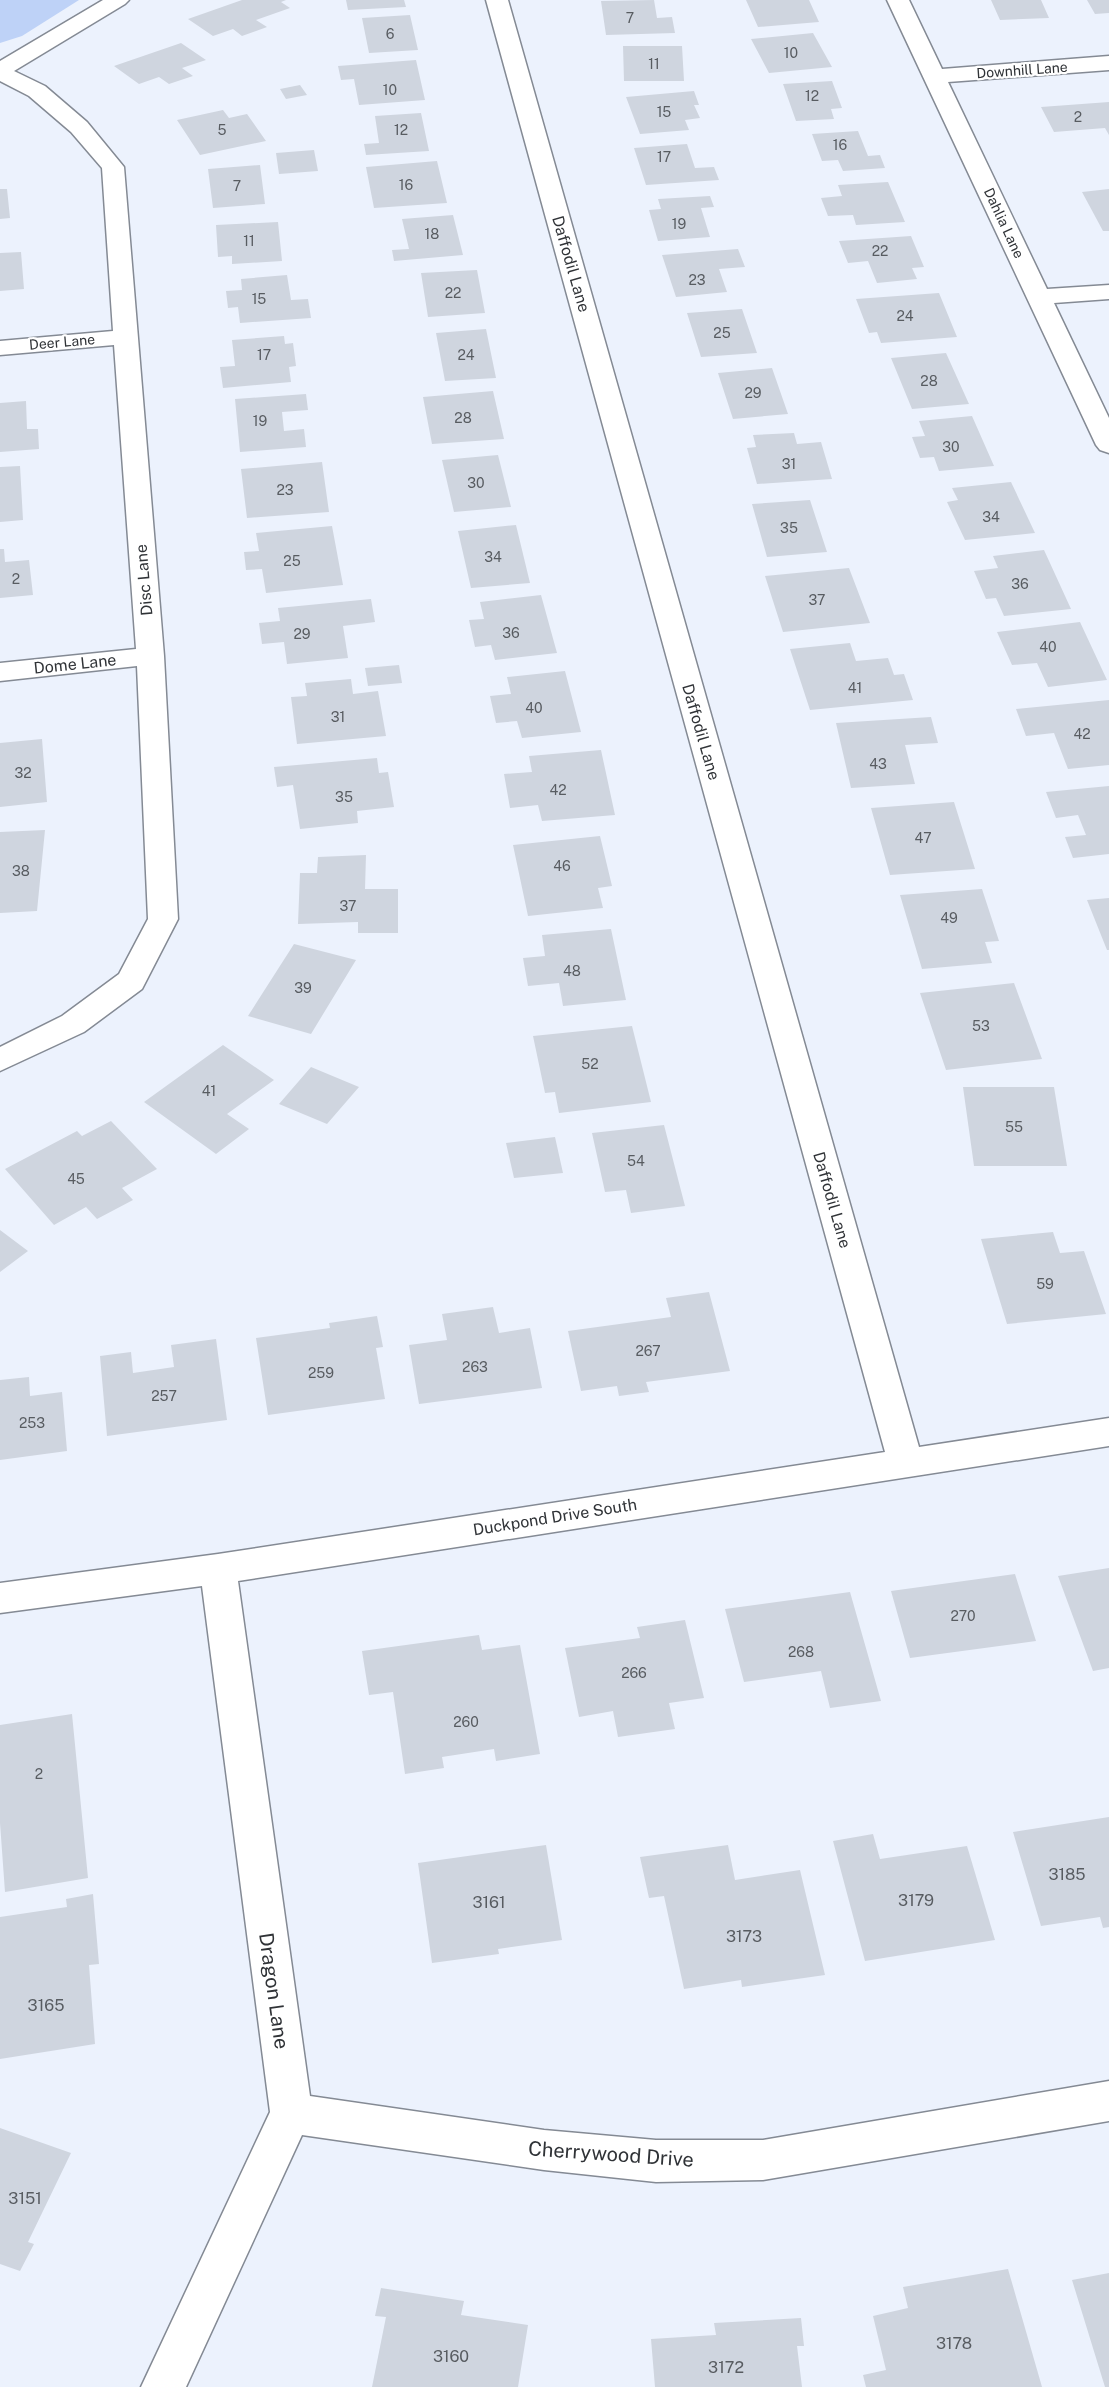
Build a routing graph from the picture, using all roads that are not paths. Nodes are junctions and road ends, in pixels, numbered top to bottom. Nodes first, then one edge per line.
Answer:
1 (118, 0) edge
2 (497, 0) edge
3 (898, 0) edge
4 (1109, 63) edge
5 (0, 71) edge
6 (934, 76) junction
7 (1109, 292) edge
8 (1039, 297) junction
9 (125, 337) junction
10 (0, 348) edge
11 (1109, 445) edge
12 (150, 656) junction
13 (0, 672) edge
14 (0, 1060) edge
15 (1109, 1432) edge
16 (906, 1464) junction
17 (218, 1569) junction
18 (0, 1598) edge
19 (1109, 2101) edge
20 (291, 2113) junction
21 (163, 2387) edge

1 - 5 street
2 - 16 street, Daffodil Lane
3 - 6 street, Dahlia Lane
4 - 6 street, Downhill Lane
5 - 9 street, Disc Lane
6 - 8 street, Dahlia Lane
7 - 8 street
8 - 11 street, Dahlia Lane
9 - 10 street, Deer Lane
9 - 12 street, Disc Lane
12 - 13 street, Dome Lane
12 - 14 street, Disc Lane
15 - 16 street, Duckpond Drive South
16 - 17 street, Duckpond Drive South
17 - 18 street, Duckpond Drive South
17 - 20 street, Dragon Lane
19 - 20 street, Cherrywood Drive
20 - 21 street

